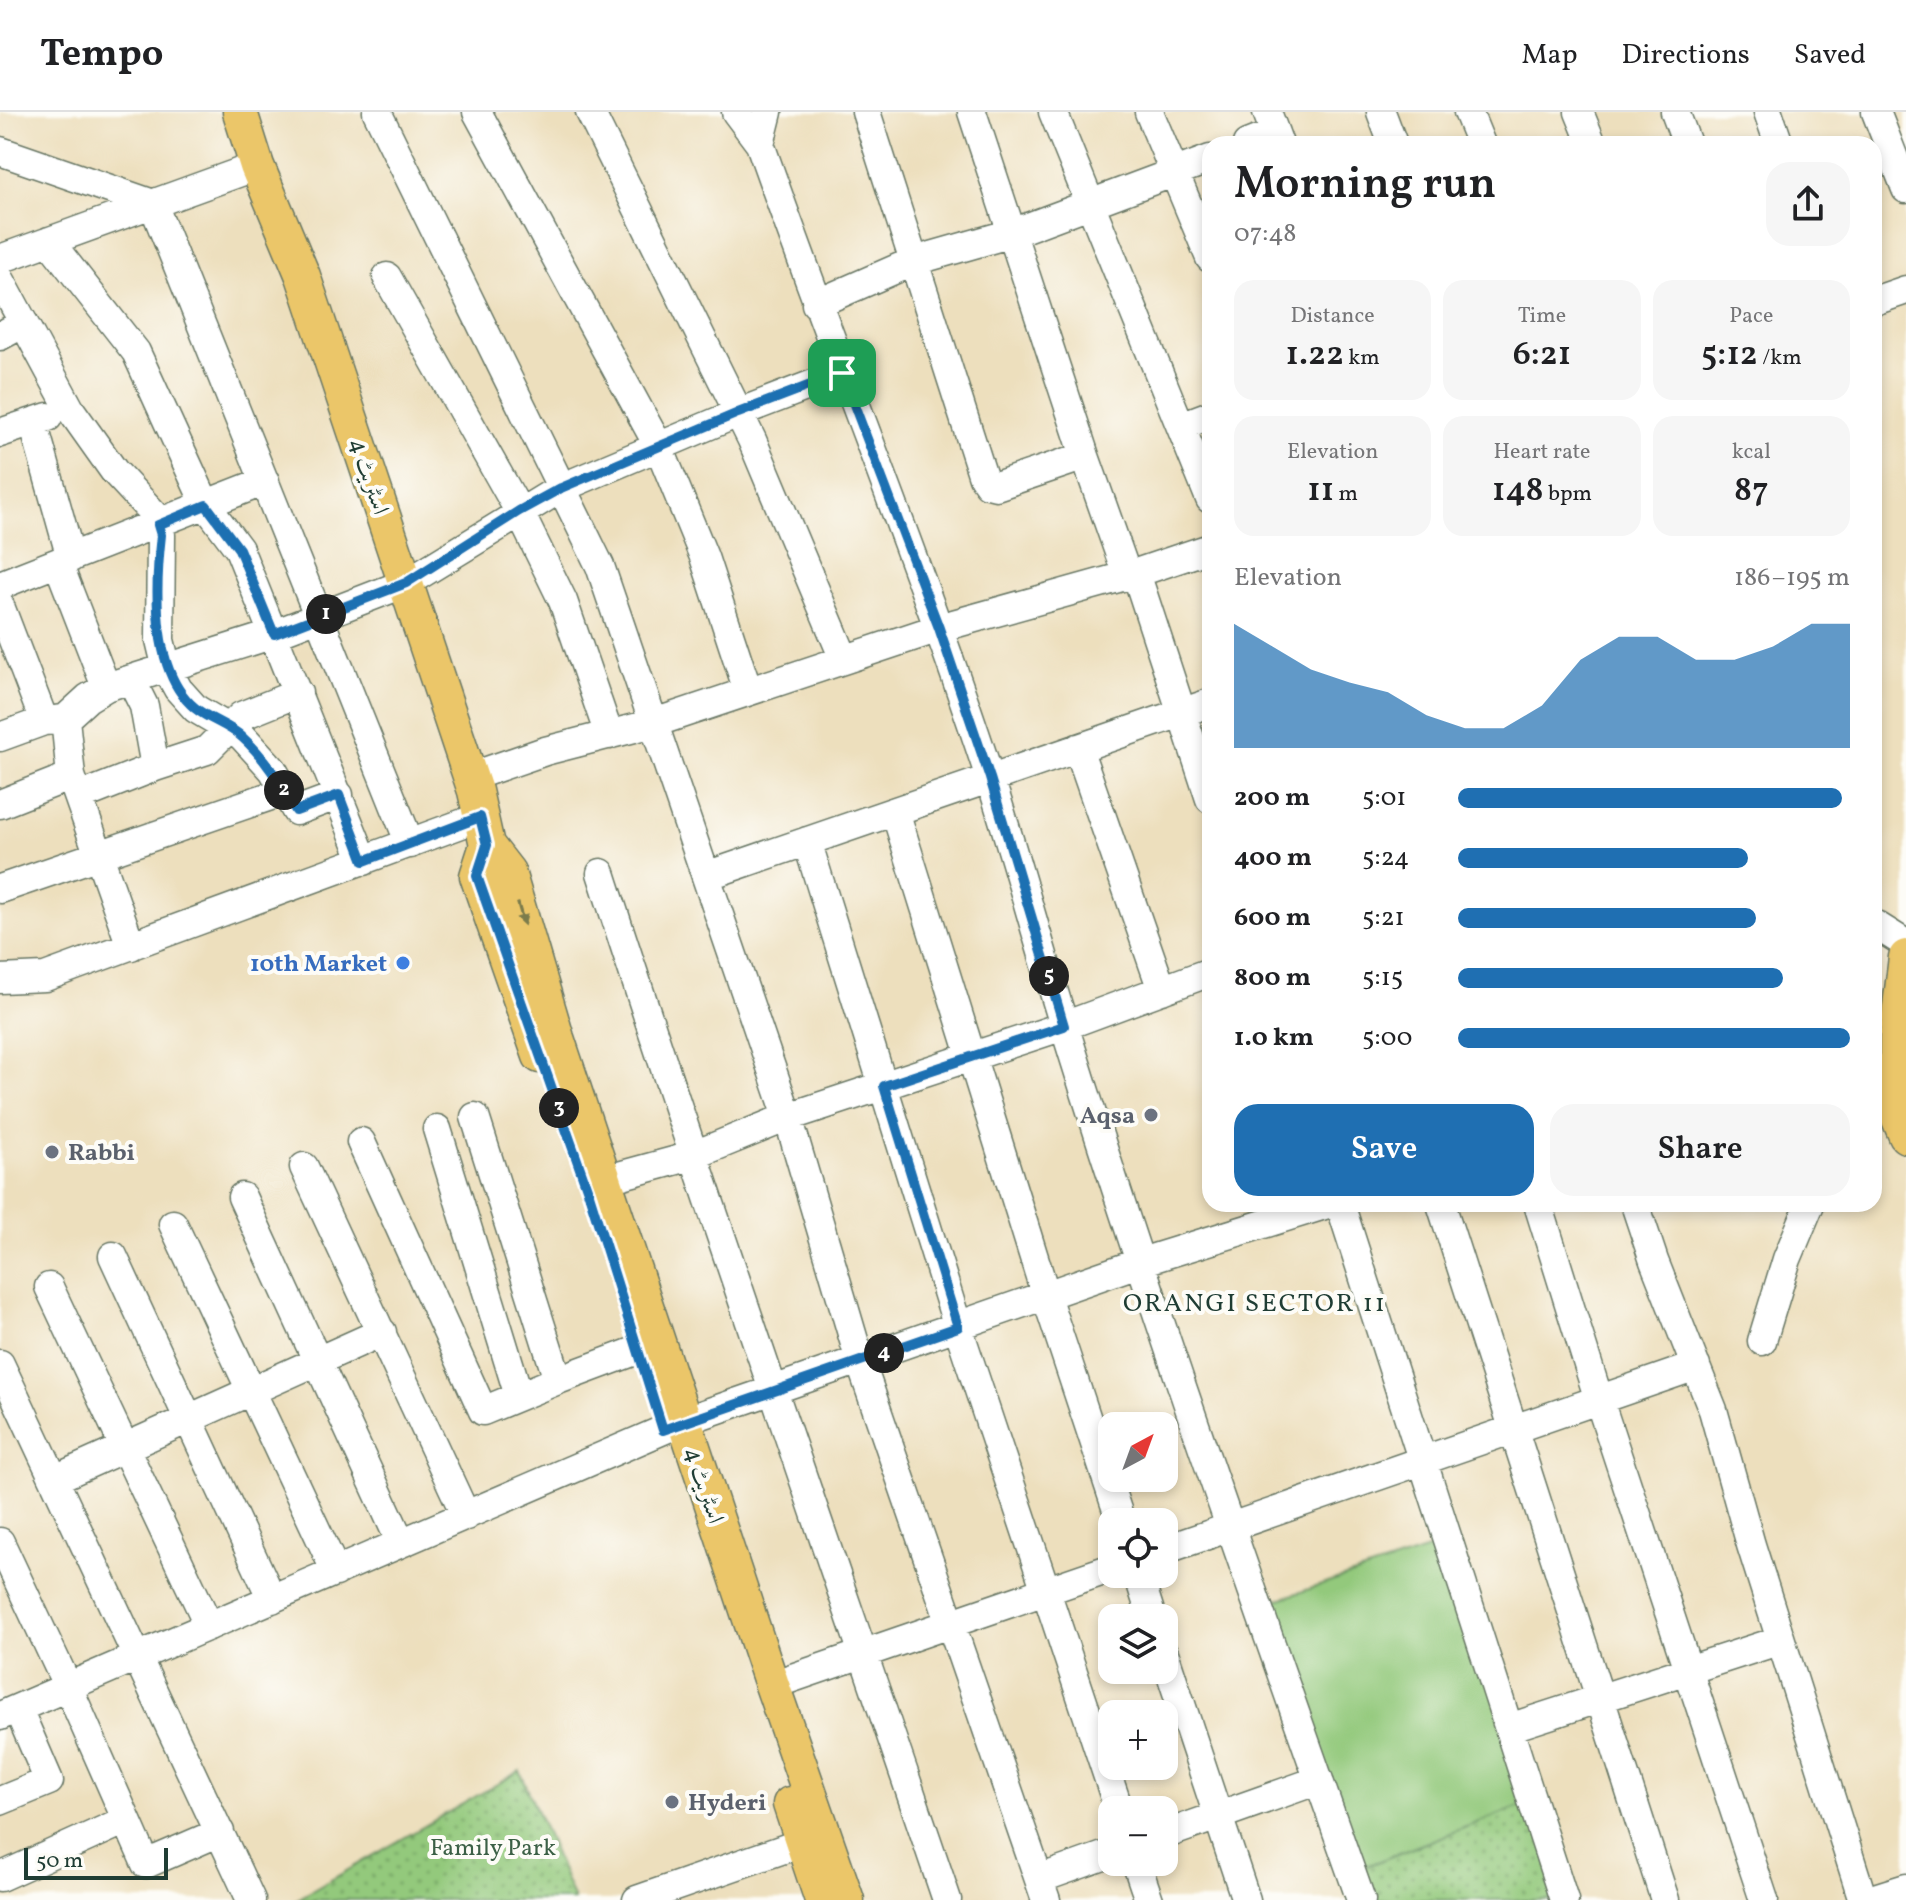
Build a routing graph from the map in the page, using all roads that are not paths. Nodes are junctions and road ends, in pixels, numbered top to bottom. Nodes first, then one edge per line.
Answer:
1 (240, 112) edge
2 (377, 112) edge
3 (477, 112) edge
4 (590, 112) edge
5 (736, 112) edge
6 (768, 112) edge
7 (866, 112) edge
8 (972, 112) edge
9 (1053, 112) edge
10 (1149, 112) edge
11 (1381, 112) edge
12 (1468, 112) edge
13 (1579, 112) edge
14 (1675, 112) edge
15 (1768, 112) edge
16 (1876, 112) edge
17 (1390, 136) edge
18 (1478, 136) edge
19 (1589, 136) edge
20 (1684, 136) edge
21 (1776, 136) edge
22 (760, 144) junction
23 (0, 151) edge
24 (1202, 162) edge
25 (257, 166) junction
26 (1175, 173) junction
27 (1906, 189) edge
28 (153, 204) junction
29 (1091, 205) junction
30 (1012, 233) junction
31 (1202, 239) edge
32 (49, 241) junction
33 (1, 261) edge
34 (914, 261) junction
35 (387, 277) dead end
36 (1906, 290) edge
37 (1882, 298) edge
38 (816, 304) junction
39 (12, 329) edge
40 (842, 373) junction
41 (70, 409) junction
42 (738, 413) junction
43 (1202, 418) edge
44 (33, 422) junction
45 (1181, 426) junction
46 (0, 433) edge
47 (659, 447) junction
48 (1085, 456) junction
49 (1202, 479) edge
50 (265, 481) junction
51 (561, 488) junction
52 (206, 505) junction
53 (519, 511) junction
54 (158, 525) junction
55 (1202, 551) edge
56 (65, 561) junction
57 (1132, 574) junction
58 (406, 583) junction
59 (0, 585) edge
60 (0, 606) edge
61 (320, 616) junction
62 (939, 628) junction
63 (274, 634) junction
64 (9, 655) edge
65 (844, 659) junction
66 (167, 669) junction
67 (118, 684) junction
68 (748, 691) junction
69 (298, 693) junction
70 (1202, 706) edge
71 (1182, 712) junction
72 (54, 720) junction
73 (654, 723) junction
74 (229, 729) junction
75 (609, 735) junction
76 (0, 737) edge
77 (1078, 748) junction
78 (155, 767) junction
79 (1202, 774) edge
80 (470, 777) junction
81 (990, 778) junction
82 (75, 786) junction
83 (285, 791) junction
84 (339, 795) junction
85 (0, 804) edge
86 (895, 811) junction
87 (484, 831) junction
88 (807, 841) junction
89 (410, 844) junction
90 (99, 855) junction
91 (364, 861) junction
92 (601, 873) dead end
93 (706, 876) junction
94 (0, 889) edge
95 (1882, 929) edge
96 (1906, 944) edge
97 (131, 946) junction
98 (1906, 957) edge
99 (1202, 975) edge
100 (0, 979) edge
101 (1162, 990) junction
102 (1064, 1026) junction
103 (971, 1057) junction
104 (884, 1086) junction
105 (475, 1117) dead end
106 (788, 1117) junction
107 (1892, 1119) edge
108 (437, 1129) dead end
109 (361, 1142) dead end
110 (692, 1156) junction
111 (304, 1167) dead end
112 (604, 1180) junction
113 (242, 1197) dead end
114 (1302, 1212) edge
115 (1343, 1212) edge
116 (1444, 1212) edge
117 (1540, 1212) edge
118 (1638, 1212) edge
119 (1807, 1212) edge
120 (173, 1224) dead end
121 (113, 1256) dead end
122 (1141, 1262) junction
123 (49, 1287) dead end
124 (1046, 1296) junction
125 (958, 1327) junction
126 (382, 1332) junction
127 (1762, 1341) dead end
128 (638, 1350) junction
129 (318, 1361) junction
130 (860, 1361) junction
131 (0, 1364) edge
132 (1696, 1366) junction
133 (558, 1380) junction
134 (775, 1390) junction
135 (252, 1392) junction
136 (519, 1396) junction
137 (1599, 1400) junction
138 (189, 1419) junction
139 (674, 1426) junction
140 (1512, 1429) junction
141 (125, 1448) junction
142 (1422, 1461) junction
143 (55, 1479) junction
144 (1116, 1508) edge
145 (466, 1516) junction
146 (1230, 1527) junction
147 (401, 1543) junction
148 (1178, 1545) edge
149 (1, 1546) edge
150 (336, 1572) junction
151 (1098, 1573) edge
152 (1047, 1590) junction
153 (272, 1599) junction
154 (951, 1623) junction
155 (209, 1626) junction
156 (1781, 1640) junction
157 (863, 1654) junction
158 (139, 1656) junction
159 (1688, 1669) junction
160 (1174, 1684) edge
161 (772, 1685) junction
162 (68, 1687) junction
163 (1600, 1698) junction
164 (9, 1712) edge
165 (1509, 1728) junction
166 (1319, 1780) junction
167 (1114, 1796) edge
168 (0, 1801) edge
169 (1218, 1816) junction
170 (126, 1820) junction
171 (1178, 1830) edge
172 (220, 1832) junction
173 (814, 1838) junction
174 (1098, 1860) edge
175 (1141, 1876) edge
176 (0, 1877) edge
177 (1906, 1888) edge
178 (1042, 1890) edge
179 (685, 1892) edge
180 (646, 1898) edge
181 (251, 1900) edge
182 (822, 1900) edge
183 (847, 1900) edge
184 (947, 1900) edge
185 (1149, 1900) edge
186 (1246, 1900) edge
187 (1361, 1900) edge
188 (1564, 1900) edge
189 (1665, 1900) edge
190 (1764, 1900) edge
191 (1866, 1900) edge

1 - 25 main road, اسٹریٹ 4
2 - 51 street
3 - 47 street
4 - 42 street
5 - 22 street
6 - 22 street
7 - 34 street
8 - 30 street
9 - 29 street
10 - 26 street
11 - 17 street
12 - 18 street
13 - 19 street
14 - 20 street
15 - 21 street
16 - 27 street
22 - 38 street
23 - 28 street
24 - 26 street
25 - 28 street
25 - 58 main road, اسٹریٹ 4
26 - 29 street
26 - 31 street
28 - 32 street
28 - 50 street
29 - 30 street
29 - 45 street
30 - 34 street
30 - 48 street
32 - 33 street
32 - 52 street
33 - 39 street
34 - 38 street
34 - 48 street
35 - 53 street
36 - 37 street
38 - 40 street
39 - 41 street
40 - 42 street
40 - 62 street
41 - 44 street
41 - 54 street
42 - 47 street
42 - 65 street
43 - 45 street
44 - 46 street
44 - 56 street
45 - 49 street
47 - 51 street
47 - 68 street
48 - 57 street
50 - 52 street
50 - 61 street
51 - 53 street
51 - 73 street
52 - 54 street
52 - 63 street
53 - 58 street
53 - 75 street
54 - 56 street
54 - 66 street
55 - 57 street
56 - 59 street
56 - 67 street
57 - 62 street
57 - 71 street
58 - 61 street
58 - 80 main road, اسٹریٹ 4
60 - 64 street
61 - 63 street
61 - 89 street
62 - 65 street
62 - 81 street
63 - 66 street
63 - 69 street
64 - 72 street
65 - 68 street
66 - 67 street
66 - 74 street
67 - 72 street
67 - 78 street
68 - 73 street
69 - 74 street
69 - 84 street
70 - 71 street
71 - 77 street
71 - 79 street
72 - 76 street
72 - 82 street
73 - 75 street
73 - 93 street
74 - 78 street
74 - 83 street
75 - 80 street
77 - 81 street
77 - 101 street
78 - 82 street
80 - 87 main road, اسٹریٹ 4
81 - 86 street
81 - 102 street
82 - 85 street
82 - 90 street
83 - 84 street
83 - 90 street
84 - 91 street
86 - 88 street
86 - 103 street
87 - 89 street
87 -> 112 main road, اسٹریٹ 4
87 - 128 main road, اسٹریٹ 4
88 - 93 street
88 - 104 street
89 - 91 street
90 - 94 street
90 - 97 street
91 - 97 street
92 - 110 street
93 - 106 street
95 - 96 street
97 - 100 street
98 - 107 main road
99 - 101 street
101 - 102 street
102 - 103 street
102 - 122 street
103 - 104 street
103 - 124 street
104 - 106 street
104 - 125 street
105 - 133 street
106 - 110 street
106 - 130 street
108 - 136 street
109 - 136 street
110 - 112 street
110 - 134 street
111 - 126 street
112 - 139 main road, اسٹریٹ 4
113 - 129 street
114 - 122 street
115 - 142 street
116 - 140 street
117 - 137 street
118 - 132 street
119 - 127 street
120 - 135 street
121 - 138 street
122 - 124 street
122 - 146 street
123 - 141 street
124 - 125 street
124 - 144 street
125 - 130 street
125 - 152 street
126 - 129 street
126 - 145 street
128 - 133 street
128 - 139 main road, اسٹریٹ 4
129 - 135 street
129 - 147 street
130 - 134 street
130 - 154 street
131 - 143 street
132 - 137 street
132 - 156 street
133 - 136 street
134 - 139 street
134 - 157 street
135 - 138 street
135 - 150 street
137 - 140 street
137 - 159 street
138 - 141 street
138 - 153 street
139 - 145 street
139 - 161 main road, اسٹریٹ 4
139 - 173 main road, اسٹریٹ 4
140 - 142 street
140 - 163 street
141 - 143 street
141 - 155 street
142 - 146 street
142 - 165 street
143 - 158 street
145 - 147 street
146 - 148 street
146 - 166 street
147 - 150 street
149 - 162 street
150 - 153 street
151 - 152 street
152 - 154 street
152 - 167 street
153 - 155 street
154 - 157 street
154 - 178 street
155 - 158 street
156 - 159 street
156 - 191 street
157 - 161 street
157 - 184 street
158 - 162 street
158 - 172 street
159 - 163 street
159 - 190 street
160 - 169 street
161 - 173 main road, اسٹریٹ 4
162 - 164 street
162 - 170 street
163 - 165 street
163 - 189 street
164 - 168 street
165 - 188 street
166 - 169 street
166 - 187 street
169 - 171 street
169 - 186 street
170 - 172 street
170 - 176 street
172 - 181 street
173 - 179 street
173 - 182 main road, اسٹریٹ 4
173 - 183 main road, اسٹریٹ 4
174 - 178 street
175 - 185 street
177 - 191 street
179 - 180 street

